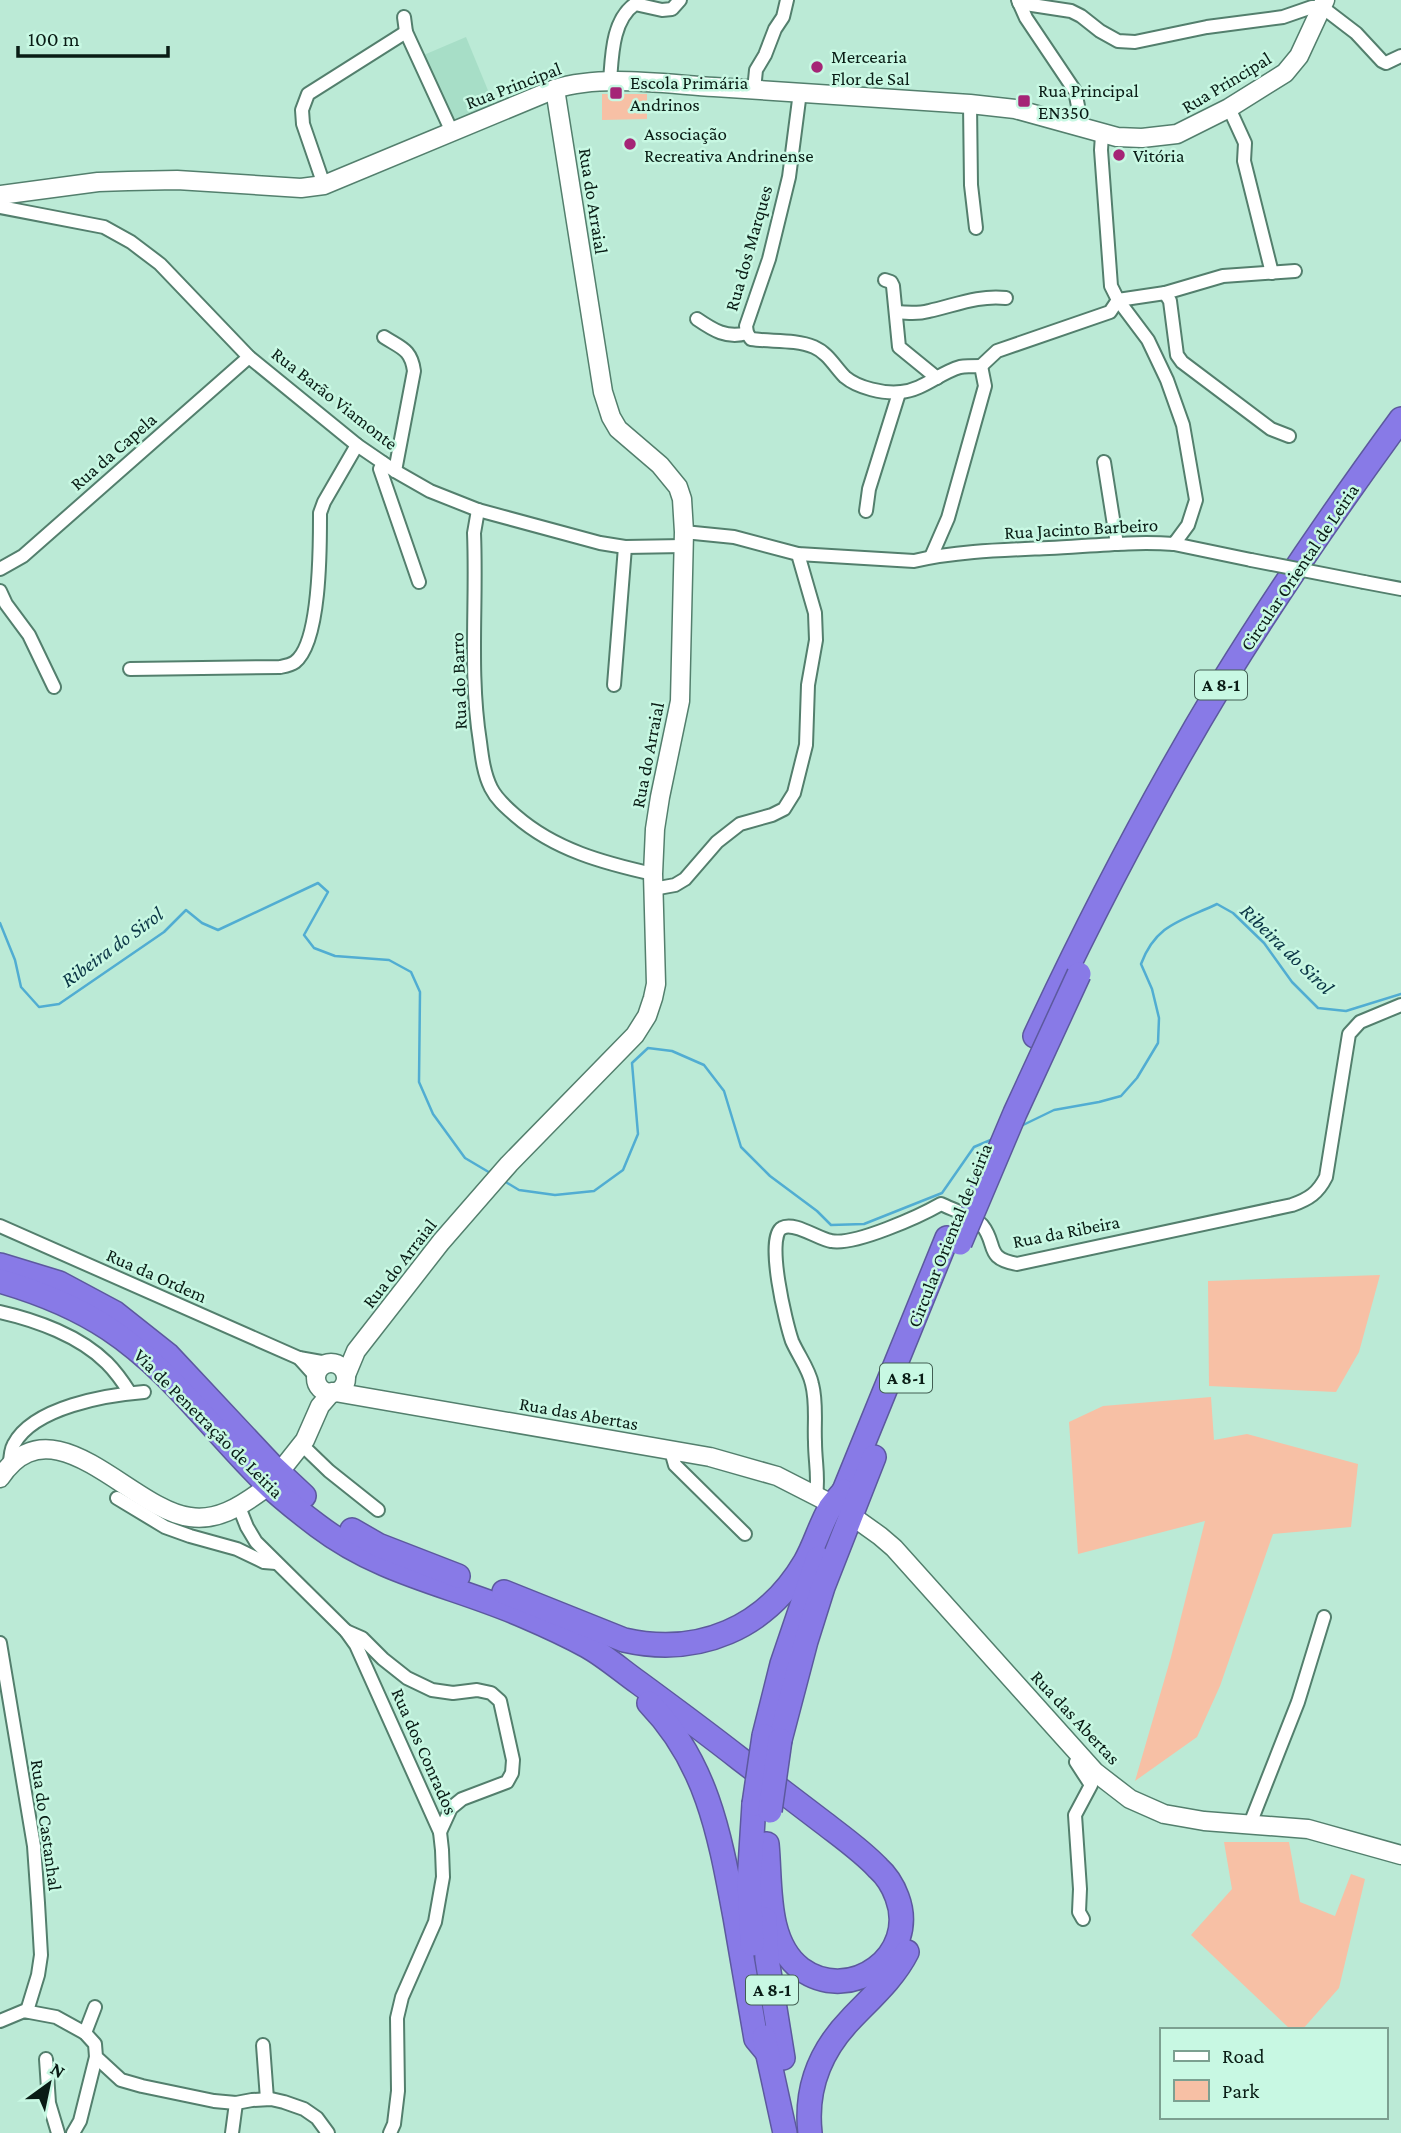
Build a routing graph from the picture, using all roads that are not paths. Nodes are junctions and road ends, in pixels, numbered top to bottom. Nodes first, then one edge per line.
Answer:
1 (680, 0) edge
2 (788, 0) edge
3 (1018, 2) edge
4 (1324, 2) edge
5 (404, 17) dead end
6 (406, 32) junction
7 (1401, 56) edge
8 (610, 82) junction
9 (555, 89) junction
10 (754, 90) junction
11 (800, 92) junction
12 (970, 104) junction
13 (1228, 108) junction
14 (1076, 127) junction
15 (452, 132) junction
16 (1102, 135) junction
17 (324, 185) junction
18 (0, 195) edge
19 (0, 207) edge
20 (976, 228) dead end
21 (1295, 271) dead end
22 (1272, 273) junction
23 (884, 281) dead end
24 (1165, 293) junction
25 (1006, 298) dead end
26 (1118, 299) junction
27 (896, 312) junction
28 (697, 319) dead end
29 (747, 333) junction
30 (384, 337) dead end
31 (249, 358) junction
32 (981, 366) junction
33 (937, 378) junction
34 (899, 393) junction
35 (1401, 419) edge
36 (1289, 436) dead end
37 (357, 445) junction
38 (1401, 445) edge
39 (1104, 462) dead end
40 (383, 463) junction
41 (395, 471) junction
42 (478, 510) junction
43 (866, 511) dead end
44 (684, 539) junction
45 (1117, 544) junction
46 (1174, 544) junction
47 (625, 547) junction
48 (798, 554) junction
49 (931, 557) junction
50 (0, 569) edge
51 (419, 582) dead end
52 (1401, 589) edge
53 (0, 591) edge
54 (130, 669) dead end
55 (614, 685) dead end
56 (54, 687) dead end
57 (653, 881) junction
58 (1073, 970) junction
59 (1401, 1004) edge
60 (0, 1226) edge
61 (954, 1240) junction
62 (0, 1265) edge
63 (0, 1281) edge
64 (0, 1312) edge
65 (330, 1382) junction
66 (144, 1392) dead end
67 (130, 1393) junction
68 (302, 1445) junction
69 (671, 1451) junction
70 (286, 1464) dead end
71 (5, 1472) edge
72 (260, 1492) dead end
73 (828, 1495) junction
74 (117, 1498) dead end
75 (239, 1507) junction
76 (378, 1510) dead end
77 (859, 1521) dead end
78 (746, 1534) dead end
79 (276, 1563) junction
80 (527, 1600) junction
81 (1324, 1617) dead end
82 (346, 1631) junction
83 (568, 1637) junction
84 (0, 1643) edge
85 (772, 1738) junction
86 (1080, 1755) junction
87 (762, 1807) junction
88 (1250, 1824) junction
89 (440, 1832) junction
90 (767, 1844) junction
91 (1401, 1855) edge
92 (1083, 1919) dead end
93 (95, 2007) dead end
94 (27, 2011) junction
95 (0, 2021) edge
96 (85, 2033) junction
97 (263, 2045) dead end
98 (766, 2051) junction
99 (96, 2057) junction
100 (46, 2059) dead end
101 (267, 2099) junction
102 (236, 2104) junction
103 (58, 2133) edge
104 (73, 2133) edge
105 (232, 2133) edge
106 (329, 2133) edge
107 (390, 2133) edge
108 (785, 2133) edge
109 (800, 2133) edge
110 (810, 2133) edge

1 - 8 street
2 - 10 street
3 - 4 street
3 - 14 street
4 - 7 street
4 - 13 street, Rua Principal
5 - 6 street
6 - 15 street
6 - 17 street
8 - 9 street, Rua Principal
8 - 10 street, Rua Principal
9 - 15 street, Rua Principal
9 - 44 street, Rua do Arraial
10 - 11 street, Rua Principal
11 - 12 street, Rua Principal
11 - 29 street, Rua dos Marques
12 - 14 street, Rua Principal
12 - 20 street
13 - 16 street, Rua Principal
13 - 22 street
14 - 16 street, Rua Principal
15 - 17 street, Rua Principal
16 - 26 street, Rua Jacinto Barbeiro
17 - 18 street, Rua Principal
19 - 31 street, Rua Barão Viamonte
21 - 22 street
22 - 24 street
23 - 27 street
24 - 26 street
24 - 36 street
25 - 27 street
26 - 32 street
26 - 46 street, Rua Jacinto Barbeiro
27 - 33 street
28 - 29 street
29 - 34 street, Rua dos Marques
30 - 41 street
31 - 37 street, Rua Barão Viamonte
31 - 50 street, Rua da Capela
32 - 33 street
32 - 49 street
33 - 34 street
34 - 43 street
35 - 58 highway, Circular Oriental de Leiria / A 8-1
37 - 40 street, Rua Barão Viamonte
37 - 54 street
38 - 58 highway, Circular Oriental de Leiria / A 8-1
39 - 45 street
40 - 41 street, Rua Barão Viamonte
40 - 51 street
41 - 42 street, Rua Barão Viamonte
42 - 47 street, Rua Barão Viamonte
42 - 57 street, Rua do Barro
44 - 47 street, Rua Barão Viamonte
44 - 48 street, Rua Jacinto Barbeiro
44 - 57 street, Rua do Arraial
45 - 46 street, Rua Jacinto Barbeiro
45 - 49 street, Rua Jacinto Barbeiro
46 - 52 street, bridge
47 - 55 street
48 - 49 street, Rua Jacinto Barbeiro
48 - 57 street
53 - 56 street
57 - 65 street, Rua do Arraial
58 - 61 highway, Circular Oriental de Leiria / A 8-1, bridge
59 - 73 street, Rua da Ribeira
60 - 65 street, Rua da Ordem
61 - 73 highway, Circular Oriental de Leiria / A 8-1
61 - 85 highway, Circular Oriental de Leiria / A 8-1
62 - 80 highway, Via de Penetração de Leiria
63 - 83 highway, Via de Penetração de Leiria
64 - 67 street
65 - 68 street
65 - 69 street, Rua das Abertas
66 - 67 street
67 - 71 street
68 - 70 street
68 - 76 street
69 - 73 street, Rua das Abertas
69 - 78 street
71 - 75 street
72 - 75 street
73 - 80 highway
73 - 85 highway, Circular Oriental de Leiria / A 8-1
74 - 79 street
75 - 79 street, Rua dos Conrados
77 - 86 street, Rua das Abertas
79 - 82 street, Rua dos Conrados
80 - 110 highway
81 - 88 street
82 - 89 street, Rua dos Conrados
82 - 89 street
83 - 90 highway
83 - 98 highway
84 - 94 street, Rua do Castanhal
85 - 87 highway, Circular Oriental de Leiria / A 8-1, bridge
86 - 88 street, Rua das Abertas
86 - 92 street
87 - 90 highway, Circular Oriental de Leiria / A 8-1
87 - 98 highway, Circular Oriental de Leiria / A 8-1
88 - 91 street, Rua das Abertas
89 - 107 street, Rua dos Conrados
90 - 109 highway, Circular Oriental de Leiria / A 8-1
93 - 96 street
94 - 95 street
94 - 96 street
96 - 99 street
97 - 101 street
98 - 108 highway, Circular Oriental de Leiria / A 8-1
99 - 102 street
99 - 104 street
100 - 103 street
101 - 102 street
101 - 106 street
102 - 105 street

